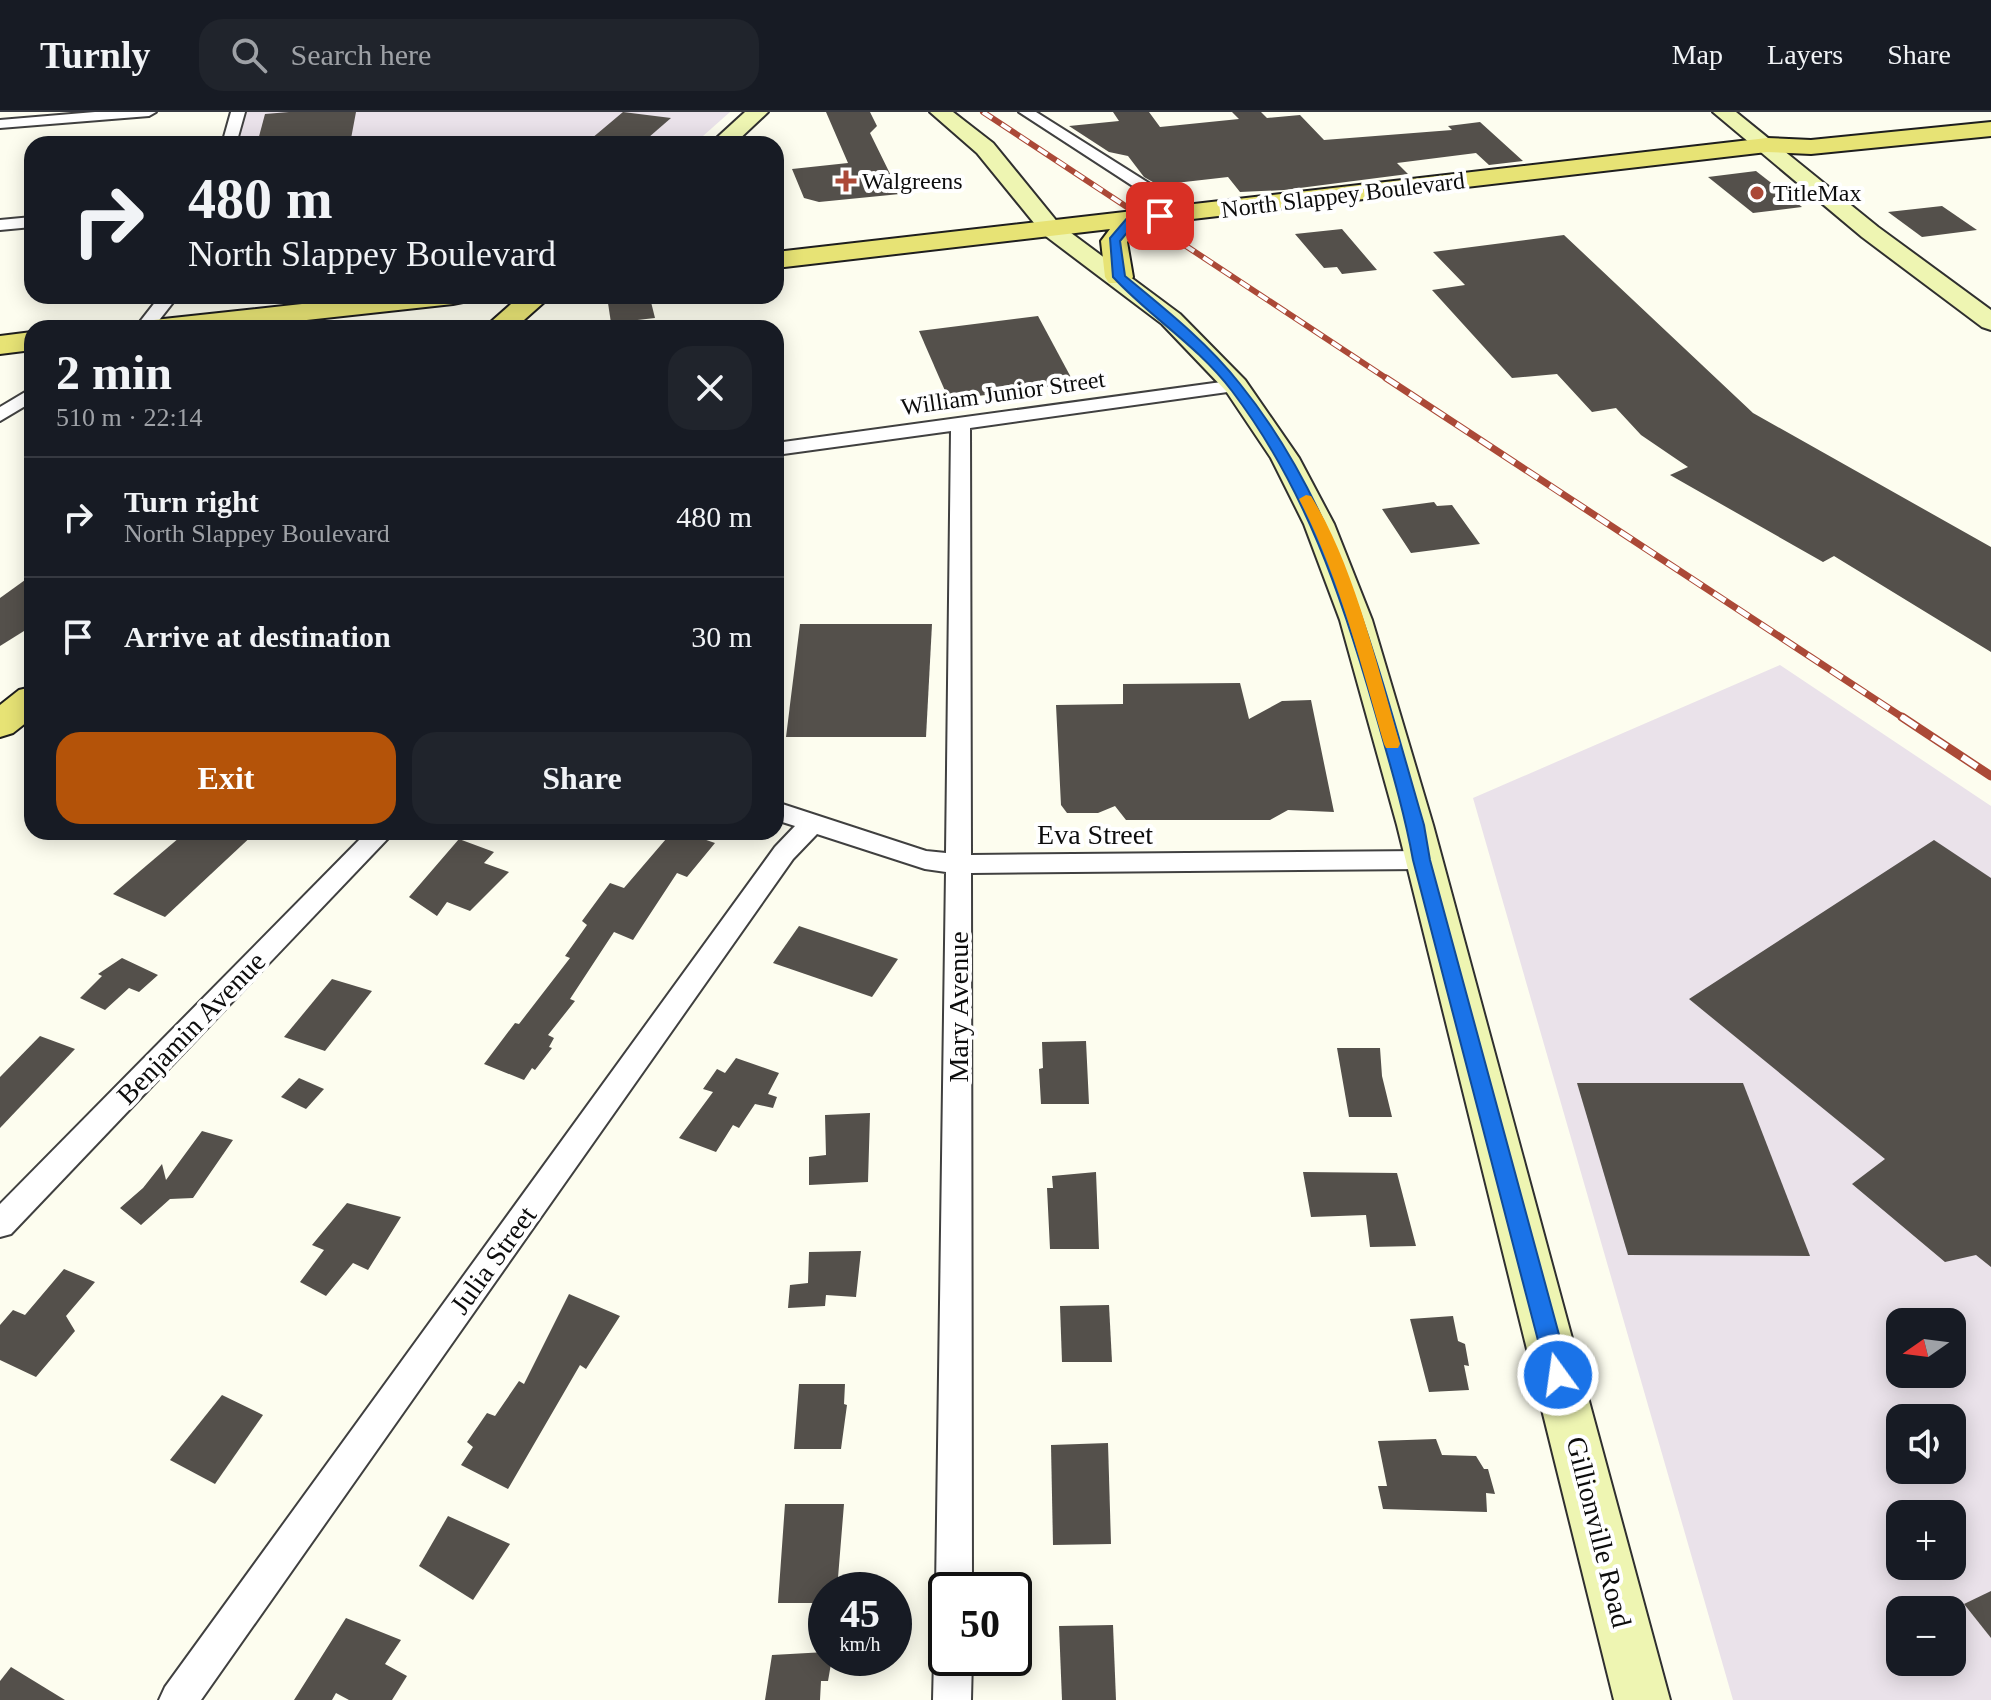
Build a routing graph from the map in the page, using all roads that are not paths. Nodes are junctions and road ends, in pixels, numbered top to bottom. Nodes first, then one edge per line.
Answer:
1 (149, 112) edge
2 (238, 112) edge
3 (758, 112) edge
4 (940, 112) edge
5 (1026, 112) edge
6 (1723, 112) edge
7 (1991, 113) edge
8 (121, 114) edge
9 (0, 124) edge
10 (1991, 129) edge
11 (231, 136) edge
12 (730, 136) edge
13 (1767, 145) junction
14 (1176, 214) junction
15 (1132, 220) junction
16 (24, 223) edge
17 (0, 225) edge
18 (1051, 229) junction
19 (784, 259) edge
20 (1119, 277) junction
21 (163, 304) edge
22 (378, 304) edge
23 (527, 304) edge
24 (150, 320) edge
25 (229, 320) edge
26 (508, 320) edge
27 (1991, 322) edge
28 (24, 342) edge
29 (0, 345) edge
30 (1236, 386) junction
31 (24, 399) edge
32 (0, 415) edge
33 (961, 424) junction
34 (784, 448) edge
35 (24, 705) edge
36 (0, 724) edge
37 (784, 814) edge
38 (812, 824) junction
39 (374, 840) edge
40 (1422, 860) junction
41 (959, 864) junction
42 (0, 1224) edge
43 (954, 1572) edge
44 (953, 1676) edge
45 (178, 1700) edge
46 (952, 1700) edge
47 (1642, 1700) edge

1 - 8 street
2 - 11 street
3 - 12 main road
4 - 18 main road, Gillionville Road
5 - 14 street
6 - 13 main road
7 - 13 main road, North Slappey Boulevard
8 - 9 street
10 - 13 main road, North Slappey Boulevard
13 - 14 main road, North Slappey Boulevard
13 - 27 main road
14 - 15 main road, North Slappey Boulevard
15 - 18 main road, North Slappey Boulevard
15 - 20 main road
16 - 17 street
18 - 19 main road, North Slappey Boulevard
18 - 20 main road, Gillionville Road
20 - 30 main road, Gillionville Road
21 - 24 street
22 - 25 main road
23 - 26 main road
28 - 29 main road
30 - 33 street, William Junior Street
30 - 40 main road, Gillionville Road
31 - 32 street
33 - 34 street, William Junior Street
33 - 41 street, Mary Avenue
35 - 36 main road
37 - 38 street, Eva Street
38 - 41 street, Eva Street
38 - 45 street, Julia Street
39 - 42 street, Benjamin Avenue
40 - 41 street, Eva Street
40 - 47 main road, Gillionville Road
41 - 43 street, Mary Avenue
44 - 46 street

